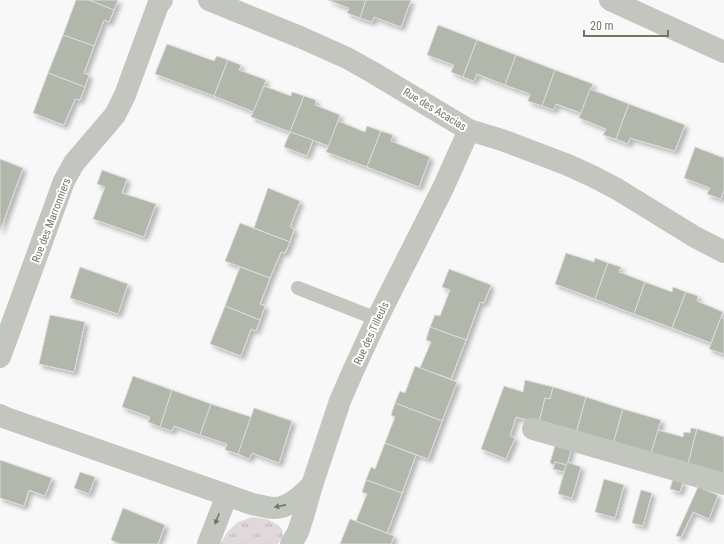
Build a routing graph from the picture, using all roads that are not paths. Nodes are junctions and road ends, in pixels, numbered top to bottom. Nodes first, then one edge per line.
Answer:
1 (209, 0) edge
2 (610, 0) edge
3 (160, 2) edge
4 (724, 52) edge
5 (469, 130) junction
6 (724, 252) edge
7 (298, 288) dead end
8 (377, 319) junction
9 (0, 357) edge
10 (0, 415) edge
11 (533, 429) dead end
12 (724, 484) edge
13 (312, 485) junction
14 (227, 495) junction
15 (208, 544) edge
16 (291, 544) edge

1 - 5 street, Rue des Acacias
2 - 4 street
3 - 9 street, Rue des Marronniers
5 - 6 street, Rue des Acacias
5 - 8 street, Rue des Tilleuls
7 - 8 lane
8 - 13 street, Rue des Tilleuls
10 - 14 street
11 - 12 street
13 -> 14 street
13 - 16 street, Rue des Tilleuls
14 -> 15 street

